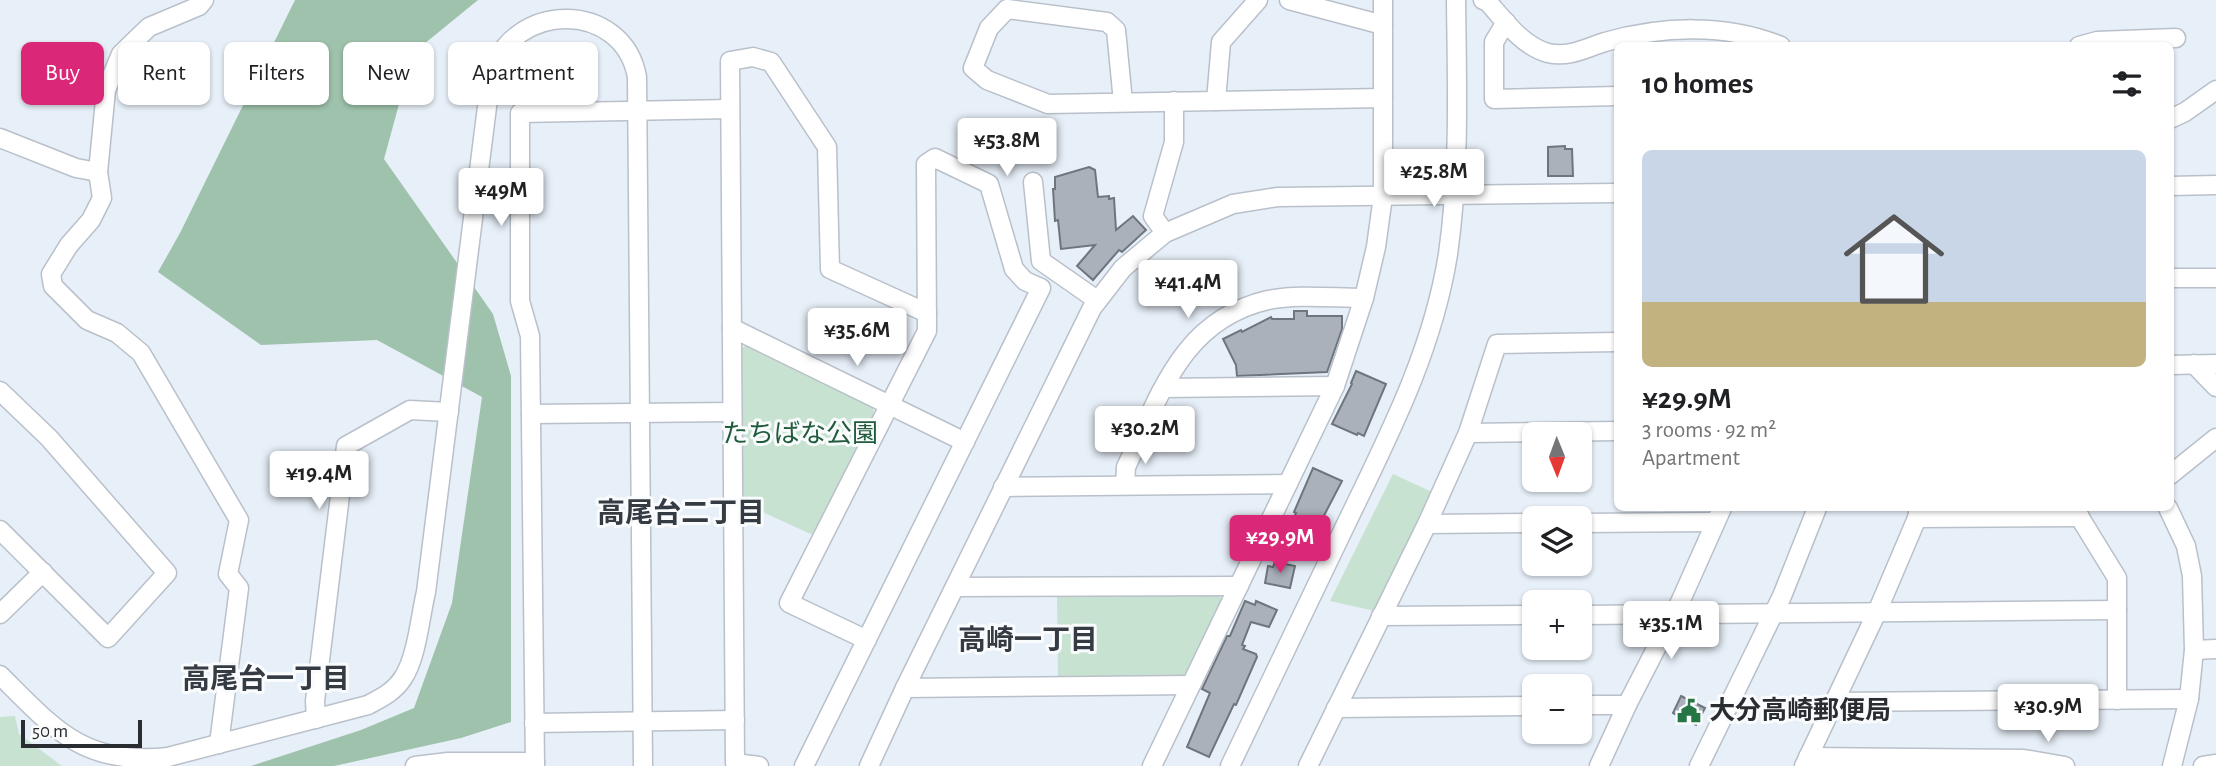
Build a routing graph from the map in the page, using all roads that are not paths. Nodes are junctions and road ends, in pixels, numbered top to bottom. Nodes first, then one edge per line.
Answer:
1 (204, 0) edge
2 (1258, 0) edge
3 (1289, 0) edge
4 (1383, 0) edge
5 (1456, 0) edge
6 (1485, 1) edge
7 (1506, 22) junction
8 (1383, 25) junction
9 (2176, 38) dead end
10 (1768, 42) edge
11 (2093, 42) edge
12 (2216, 90) edge
13 (1614, 96) edge
14 (1383, 98) junction
15 (1174, 101) junction
16 (1216, 101) junction
17 (1123, 102) junction
18 (730, 109) junction
19 (638, 111) junction
20 (2174, 117) edge
21 (0, 138) edge
22 (98, 172) junction
23 (1033, 182) dead end
24 (2216, 185) edge
25 (2174, 186) edge
26 (1614, 193) edge
27 (1455, 195) junction
28 (1383, 196) junction
29 (1165, 233) junction
30 (2174, 278) edge
31 (2216, 278) edge
32 (1364, 298) junction
33 (1097, 300) junction
34 (927, 313) junction
35 (732, 328) junction
36 (1614, 342) edge
37 (2194, 364) junction
38 (2216, 364) edge
39 (2174, 365) edge
40 (1335, 386) junction
41 (2216, 387) edge
42 (1164, 388) junction
43 (0, 391) edge
44 (890, 405) junction
45 (449, 412) junction
46 (732, 412) junction
47 (640, 413) junction
48 (531, 414) junction
49 (1614, 431) edge
50 (1468, 433) junction
51 (2216, 438) edge
52 (965, 442) junction
53 (2174, 472) edge
54 (1288, 484) junction
55 (1125, 485) junction
56 (1003, 487) junction
57 (1816, 511) edge
58 (2169, 511) edge
59 (2077, 512) edge
60 (1918, 513) edge
61 (1718, 515) edge
62 (1592, 522) edge
63 (1522, 523) edge
64 (1427, 524) junction
65 (0, 530) edge
66 (43, 572) junction
67 (1239, 586) junction
68 (956, 587) junction
69 (2117, 610) junction
70 (1877, 612) junction
71 (1774, 613) junction
72 (0, 614) edge
73 (1673, 614) junction
74 (1522, 615) edge
75 (1592, 615) edge
76 (1381, 617) junction
77 (867, 640) junction
78 (2216, 649) edge
79 (2194, 650) junction
80 (0, 675) edge
81 (1191, 685) junction
82 (905, 688) junction
83 (2117, 699) junction
84 (2189, 699) junction
85 (1834, 702) junction
86 (1592, 705) edge
87 (1627, 705) junction
88 (1522, 706) edge
89 (1336, 708) junction
90 (316, 719) junction
91 (735, 720) junction
92 (642, 721) junction
93 (534, 723) junction
94 (219, 744) junction
95 (1806, 762) edge
96 (1854, 762) edge
97 (1924, 762) edge
98 (448, 764) edge
99 (535, 764) edge
100 (2216, 764) edge
101 (415, 766) edge
102 (643, 766) edge
103 (759, 766) edge
104 (804, 766) edge
105 (869, 766) edge
106 (1152, 766) edge
107 (1230, 766) edge
108 (1308, 766) edge
109 (1599, 766) edge
110 (1699, 766) edge
111 (2065, 766) edge
112 (2172, 766) edge
113 (2203, 766) edge

1 - 22 street
2 - 16 street
3 - 8 street
4 - 8 street
5 - 27 street
6 - 7 street
7 - 10 street
7 - 13 street
8 - 14 street
9 - 11 street
12 - 20 street
14 - 16 street
14 - 28 street
15 - 16 street
15 - 17 street
15 - 29 street
17 - 17 street
18 - 19 street
18 - 34 street
18 - 35 street
19 - 45 street
19 - 47 street
19 - 48 street
21 - 22 street
22 - 94 street
23 - 33 street
24 - 25 street
26 - 27 street
27 - 28 street
27 - 107 street
28 - 29 street
28 - 32 street
29 - 33 street
30 - 31 street
32 - 40 street
32 - 42 street
33 - 56 street
34 - 44 street
34 - 52 street
35 - 44 street
35 - 46 street
36 - 50 street
37 - 38 street
37 - 39 street
37 - 41 street
40 - 42 street
40 - 54 street
42 - 55 street
43 - 66 street
44 - 52 street
44 - 77 street
45 - 90 street
45 - 90 street
46 - 47 street
46 - 91 street
47 - 48 street
47 - 92 street
48 - 93 street
49 - 50 street
50 - 64 street
51 - 53 street
52 - 77 street
54 - 55 street
54 - 67 street
55 - 56 street
56 - 68 street
57 - 71 street
58 - 79 street
59 - 60 street
59 - 69 street
60 - 70 street
61 - 62 street
61 - 73 street
63 - 64 street
64 - 76 street
65 - 66 street
66 - 72 street
67 - 68 street
67 - 81 street
68 - 82 street
69 - 70 street
69 - 83 street
70 - 71 street
70 - 85 street
71 - 73 street
71 - 110 street
73 - 75 street
73 - 87 street
74 - 76 street
76 - 89 street
77 - 104 street
78 - 79 street
79 - 84 street
80 - 94 street
81 - 82 street
81 - 106 street
82 - 105 street
83 - 84 street
83 - 85 street
84 - 112 street
85 - 95 street
86 - 87 street
87 - 109 street
88 - 89 street
89 - 108 street
90 - 94 street
91 - 92 street
91 - 103 street
92 - 93 street
92 - 102 street
93 - 99 street
95 - 96 street
96 - 97 street
97 - 111 street
98 - 99 street
98 - 101 street
100 - 113 street

